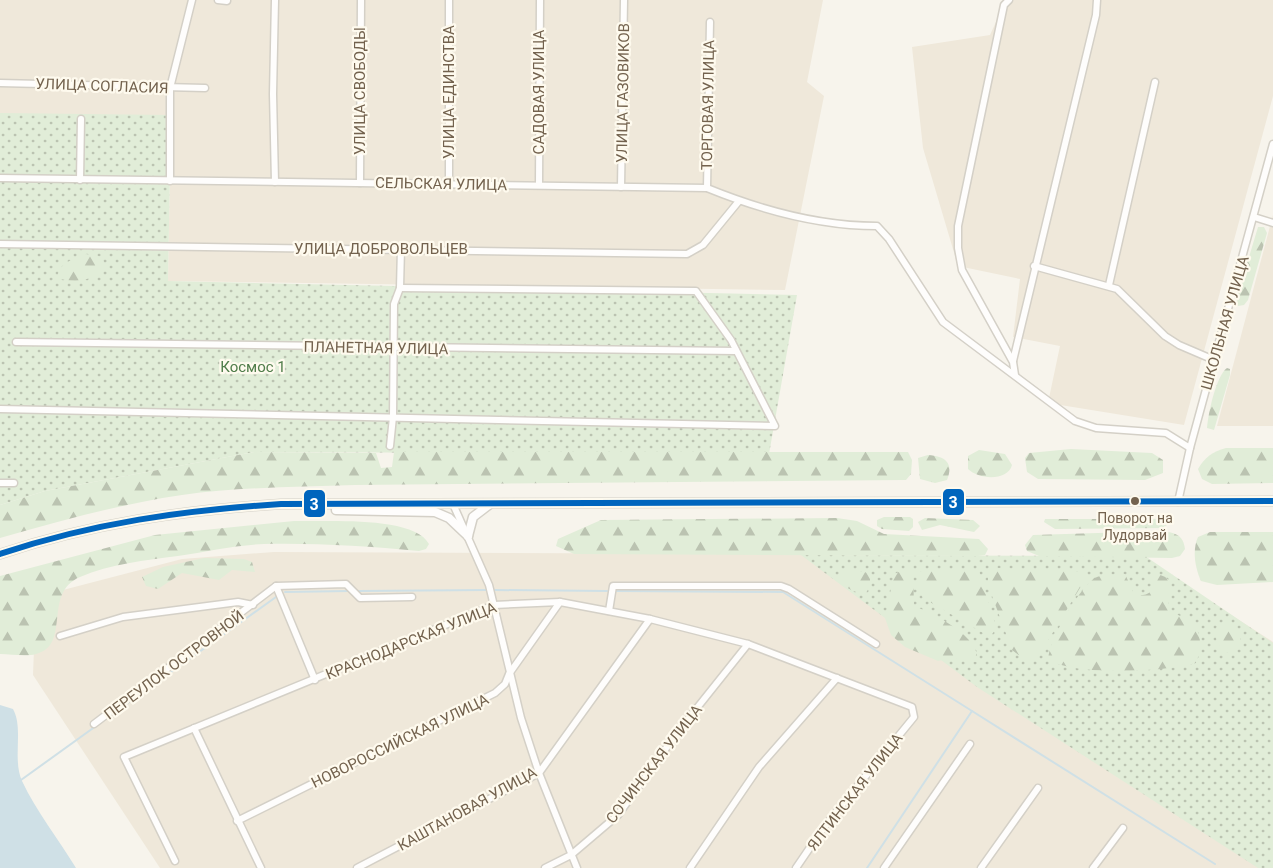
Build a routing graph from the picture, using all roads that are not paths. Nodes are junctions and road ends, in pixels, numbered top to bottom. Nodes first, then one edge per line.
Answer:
1 (192, 0) edge
2 (218, 0) edge
3 (275, 0) edge
4 (361, 0) edge
5 (449, 0) edge
6 (540, 0) edge
7 (624, 0) edge
8 (1009, 0) edge
9 (1097, 0) edge
10 (227, 1) edge
11 (710, 22) dead end
12 (1155, 82) dead end
13 (0, 83) edge
14 (170, 88) junction
15 (205, 88) dead end
16 (81, 119) dead end
17 (1273, 144) edge
18 (0, 178) edge
19 (80, 180) junction
20 (171, 181) junction
21 (275, 182) junction
22 (360, 183) junction
23 (449, 183) junction
24 (539, 185) junction
25 (621, 187) junction
26 (707, 188) junction
27 (739, 201) junction
28 (1254, 217) junction
29 (1273, 223) edge
30 (0, 244) edge
31 (400, 248) junction
32 (1034, 266) junction
33 (1109, 285) junction
34 (400, 288) junction
35 (16, 342) dead end
36 (392, 348) junction
37 (736, 351) junction
38 (1214, 360) junction
39 (1013, 362) junction
40 (1015, 375) junction
41 (0, 409) edge
42 (393, 417) junction
43 (390, 446) dead end
44 (1190, 448) junction
45 (0, 483) edge
46 (14, 483) dead end
47 (1273, 501) edge
48 (1178, 502) junction
49 (297, 504) junction
50 (453, 504) junction
51 (490, 504) junction
52 (468, 536) junction
53 (0, 554) edge
54 (276, 586) junction
55 (412, 597) dead end
56 (560, 602) junction
57 (253, 605) junction
58 (494, 605) junction
59 (609, 611) junction
60 (650, 619) junction
61 (60, 636) dead end
62 (748, 644) junction
63 (876, 644) dead end
64 (509, 674) junction
65 (837, 678) junction
66 (315, 680) junction
67 (914, 717) joint
68 (94, 724) dead end
69 (194, 728) junction
70 (970, 744) dead end
71 (539, 773) junction
72 (1038, 788) dead end
73 (237, 821) junction
74 (1123, 828) dead end
75 (571, 855) junction
76 (175, 861) dead end
77 (261, 868) edge
78 (357, 868) edge
79 (545, 868) edge
80 (577, 868) edge
81 (690, 868) edge
82 (796, 868) edge
83 (884, 868) edge
84 (981, 868) edge
85 (1093, 868) edge

1 - 14 street
2 - 10 street
3 - 21 street
4 - 22 street, УЛИЦА СВОБОДЫ
5 - 23 street, УЛИЦА ЕДИНСТВА
6 - 24 street, САДОВАЯ УЛИЦА
7 - 25 street, УЛИЦА ГАЗОВИКОВ
8 - 39 street
9 - 32 street
11 - 26 street, ТОРГОВАЯ УЛИЦА
12 - 33 street
13 - 14 street, УЛИЦА СОГЛАСИЯ
14 - 15 street, УЛИЦА СОГЛАСИЯ
14 - 20 street
16 - 19 street
17 - 28 street, ШКОЛЬНАЯ УЛИЦА
18 - 19 street, СЕЛЬСКАЯ УЛИЦА
19 - 20 street, СЕЛЬСКАЯ УЛИЦА
20 - 21 street, СЕЛЬСКАЯ УЛИЦА
21 - 22 street, СЕЛЬСКАЯ УЛИЦА
22 - 23 street, СЕЛЬСКАЯ УЛИЦА
23 - 24 street, СЕЛЬСКАЯ УЛИЦА
24 - 25 street, СЕЛЬСКАЯ УЛИЦА
25 - 26 street, СЕЛЬСКАЯ УЛИЦА
26 - 27 street, СЕЛЬСКАЯ УЛИЦА
27 - 31 street, УЛИЦА ДОБРОВОЛЬЦЕВ
27 - 40 street, СЕЛЬСКАЯ УЛИЦА
28 - 29 street
28 - 38 street, ШКОЛЬНАЯ УЛИЦА
30 - 31 street, УЛИЦА ДОБРОВОЛЬЦЕВ
31 - 34 street
32 - 33 street
32 - 39 street
33 - 38 street
34 - 36 street
34 - 37 street
35 - 36 street, ПЛАНЕТНАЯ УЛИЦА
36 - 37 street, ПЛАНЕТНАЯ УЛИЦА
36 - 42 street
37 - 42 street
38 - 44 street, ШКОЛЬНАЯ УЛИЦА
39 - 40 street
40 - 44 street
41 - 42 street
42 - 43 street
44 - 48 street, ШКОЛЬНАЯ УЛИЦА
45 - 46 street
47 - 48 main road
48 - 51 main road
49 - 50 main road
49 - 52 main road
49 - 53 main road
50 - 51 main road
50 - 52 street
51 - 52 main road
52 - 58 street
54 - 55 street
54 - 57 street, ПЕРЕУЛОК ОСТРОВНОЙ
54 - 66 street
56 - 58 street, КРАСНОДАРСКАЯ УЛИЦА
56 - 59 street, КРАСНОДАРСКАЯ УЛИЦА
56 - 64 street, НОВОРОССИЙСКАЯ УЛИЦА
57 - 61 street
57 - 68 street, ПЕРЕУЛОК ОСТРОВНОЙ
58 - 64 street
58 - 66 street, КРАСНОДАРСКАЯ УЛИЦА
59 - 60 street, КРАСНОДАРСКАЯ УЛИЦА
59 - 63 street
60 - 62 street, КРАСНОДАРСКАЯ УЛИЦА
60 - 71 street, КАШТАНОВАЯ УЛИЦА
62 - 65 street, КРАСНОДАРСКАЯ УЛИЦА
62 - 75 street, СОЧИНСКАЯ УЛИЦА
64 - 71 street
64 - 73 street, НОВОРОССИЙСКАЯ УЛИЦА
65 - 67 street, КРАСНОДАРСКАЯ УЛИЦА
65 - 81 street
66 - 69 street, КРАСНОДАРСКАЯ УЛИЦА
67 - 82 street, ЯЛТИНСКАЯ УЛИЦА
69 - 73 street
69 - 76 street, КРАСНОДАРСКАЯ УЛИЦА
70 - 83 street
71 - 75 street
71 - 78 street, КАШТАНОВАЯ УЛИЦА
72 - 84 street
73 - 77 street
74 - 85 street
75 - 79 street, СОЧИНСКАЯ УЛИЦА
75 - 80 street

